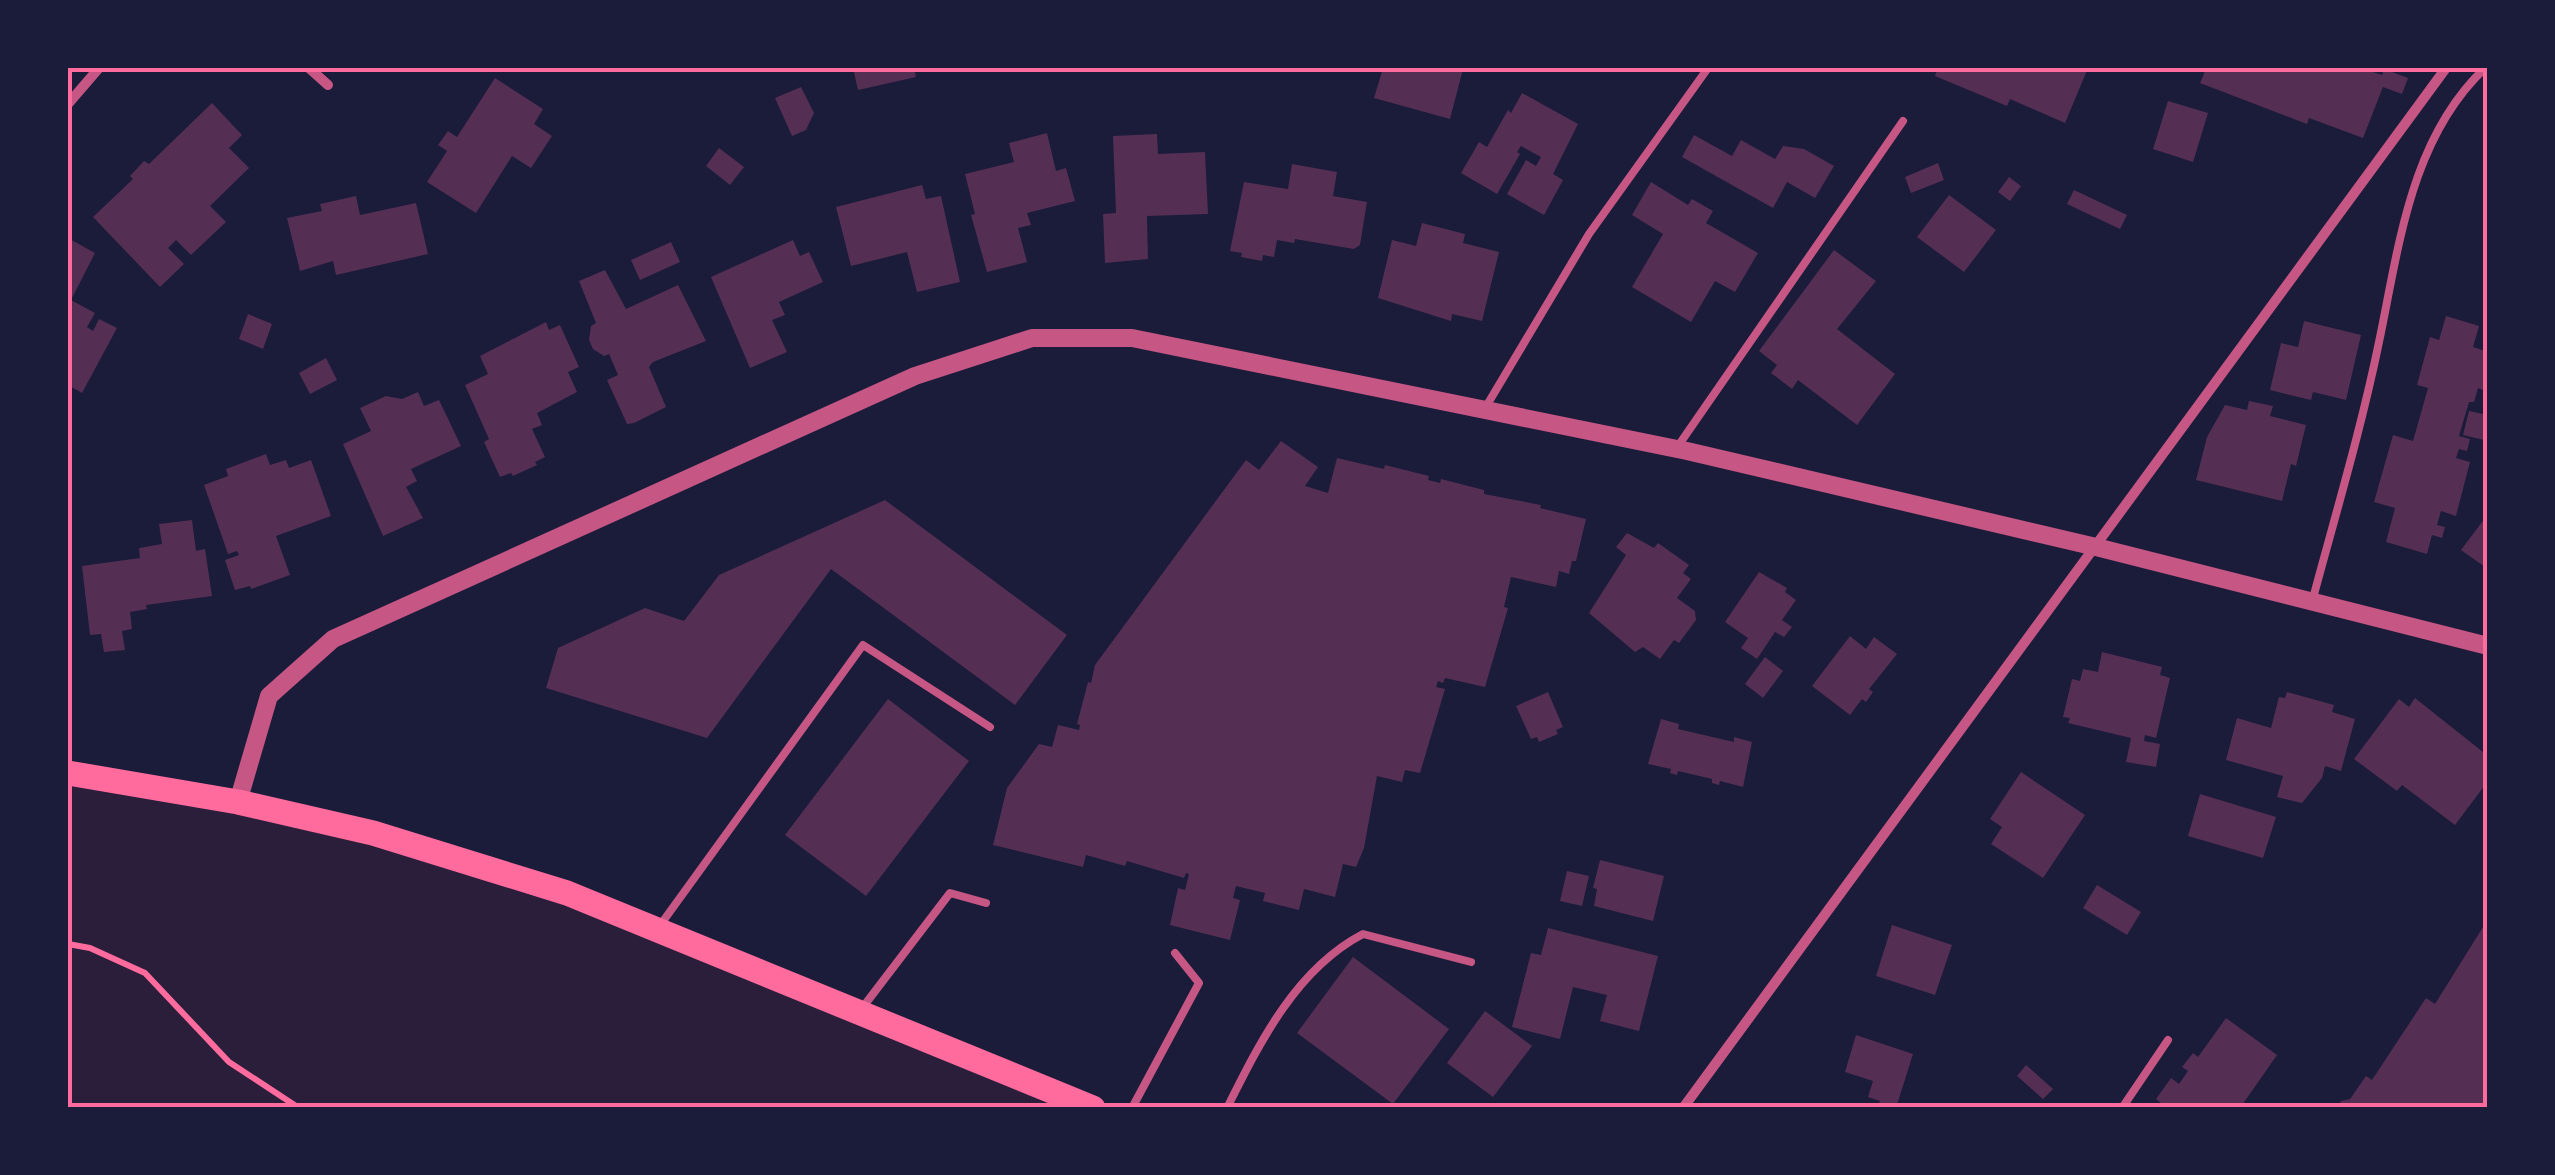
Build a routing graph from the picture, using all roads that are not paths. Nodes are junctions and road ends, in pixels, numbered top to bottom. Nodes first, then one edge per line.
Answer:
1 (99, 68) edge
2 (309, 68) edge
3 (1708, 68) edge
4 (2446, 68) edge
5 (2485, 68) edge
6 (328, 85) dead end
7 (68, 104) edge
8 (1904, 122) dead end
9 (1484, 410) junction
10 (1676, 448) junction
11 (2096, 547) junction
12 (2312, 602) junction
13 (2488, 646) edge
14 (990, 727) dead end
15 (68, 773) edge
16 (238, 802) junction
17 (986, 902) dead end
18 (658, 928) junction
19 (1175, 953) dead end
20 (1471, 962) dead end
21 (859, 1012) junction
22 (2168, 1040) dead end
23 (1093, 1108) edge
24 (1132, 1108) edge
25 (1227, 1108) edge
26 (1683, 1108) edge
27 (2122, 1108) edge

1 - 7 street
2 - 6 street
3 - 9 lane
4 - 11 street
5 - 12 lane
8 - 10 lane
9 - 10 street
9 - 16 street
10 - 11 street
11 - 12 street
11 - 26 street
12 - 13 street
14 - 18 lane
15 - 16 main road
16 - 18 main road
17 - 21 lane
18 - 21 main road
19 - 24 lane
20 - 25 lane
21 - 23 main road
22 - 27 lane

